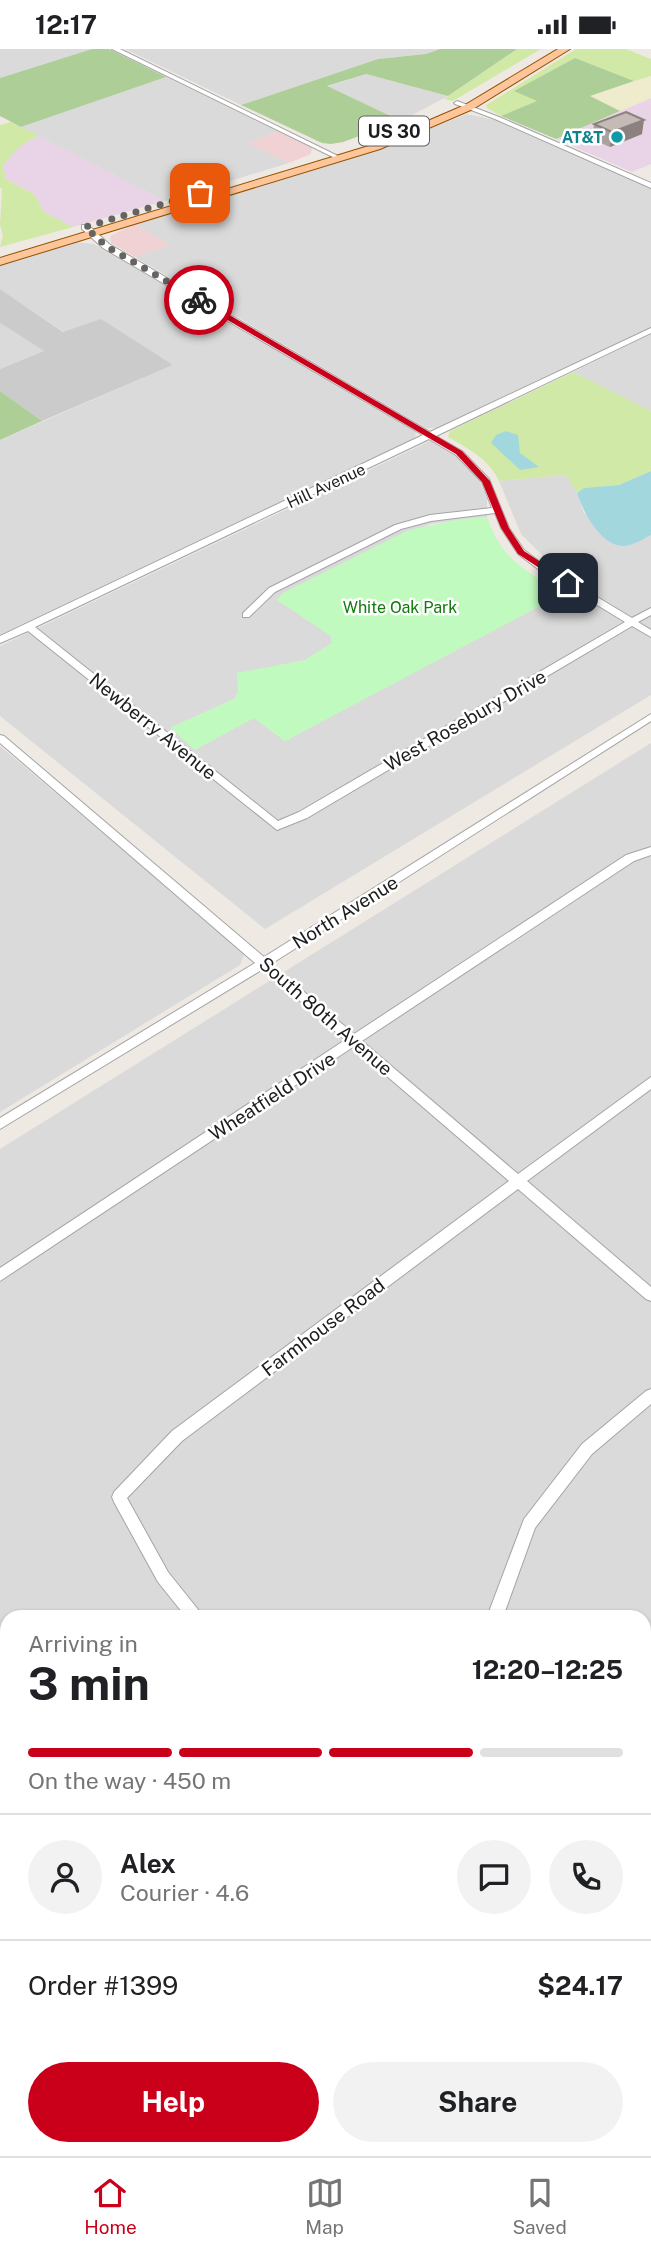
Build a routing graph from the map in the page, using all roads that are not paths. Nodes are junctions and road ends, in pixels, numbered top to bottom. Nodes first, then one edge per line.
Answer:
1 (115, 49) edge
2 (547, 49) edge
3 (565, 49) edge
4 (457, 103) junction
5 (470, 107) junction
6 (329, 153) junction
7 (341, 159) junction
8 (651, 186) edge
9 (89, 230) junction
10 (1, 259) edge
11 (651, 330) edge
12 (432, 435) junction
13 (496, 510) junction
14 (651, 611) edge
15 (246, 615) dead end
16 (632, 622) junction
17 (29, 627) junction
18 (651, 634) edge
19 (0, 641) edge
20 (651, 717) edge
21 (0, 738) edge
22 (276, 825) joint
23 (651, 851) edge
24 (264, 963) junction
25 (356, 1042) junction
26 (651, 1081) edge
27 (0, 1124) edge
28 (519, 1181) junction
29 (0, 1275) edge
30 (651, 1295) edge
31 (651, 1395) edge
32 (190, 1610) edge
33 (498, 1610) edge

1 - 6 street
2 - 4 main road, US 30
3 - 5 main road, US 30
4 - 5 street
4 - 6 main road, US 30
5 - 7 main road, US 30
5 - 8 street
6 - 7 street
6 - 9 main road, US 30
7 - 9 main road, US 30
9 - 10 main road, US 30
9 - 12 street
11 - 12 street, Hill Avenue
12 - 13 street
12 - 17 street, Hill Avenue
13 - 15 street
13 - 16 street
14 - 16 street, West Rosebury Drive
16 - 18 street
16 - 22 street, West Rosebury Drive
17 - 19 street, Hill Avenue
17 - 22 street, Newberry Avenue
20 - 24 street, North Avenue
21 - 24 street, South 80th Avenue
23 - 25 street, Wheatfield Drive
24 - 25 street, South 80th Avenue
24 - 27 street, North Avenue
25 - 28 street, South 80th Avenue
25 - 29 street, Wheatfield Drive
26 - 28 street, Farmhouse Road
28 - 30 street, South 80th Avenue
28 - 32 street, Farmhouse Road
31 - 33 street

